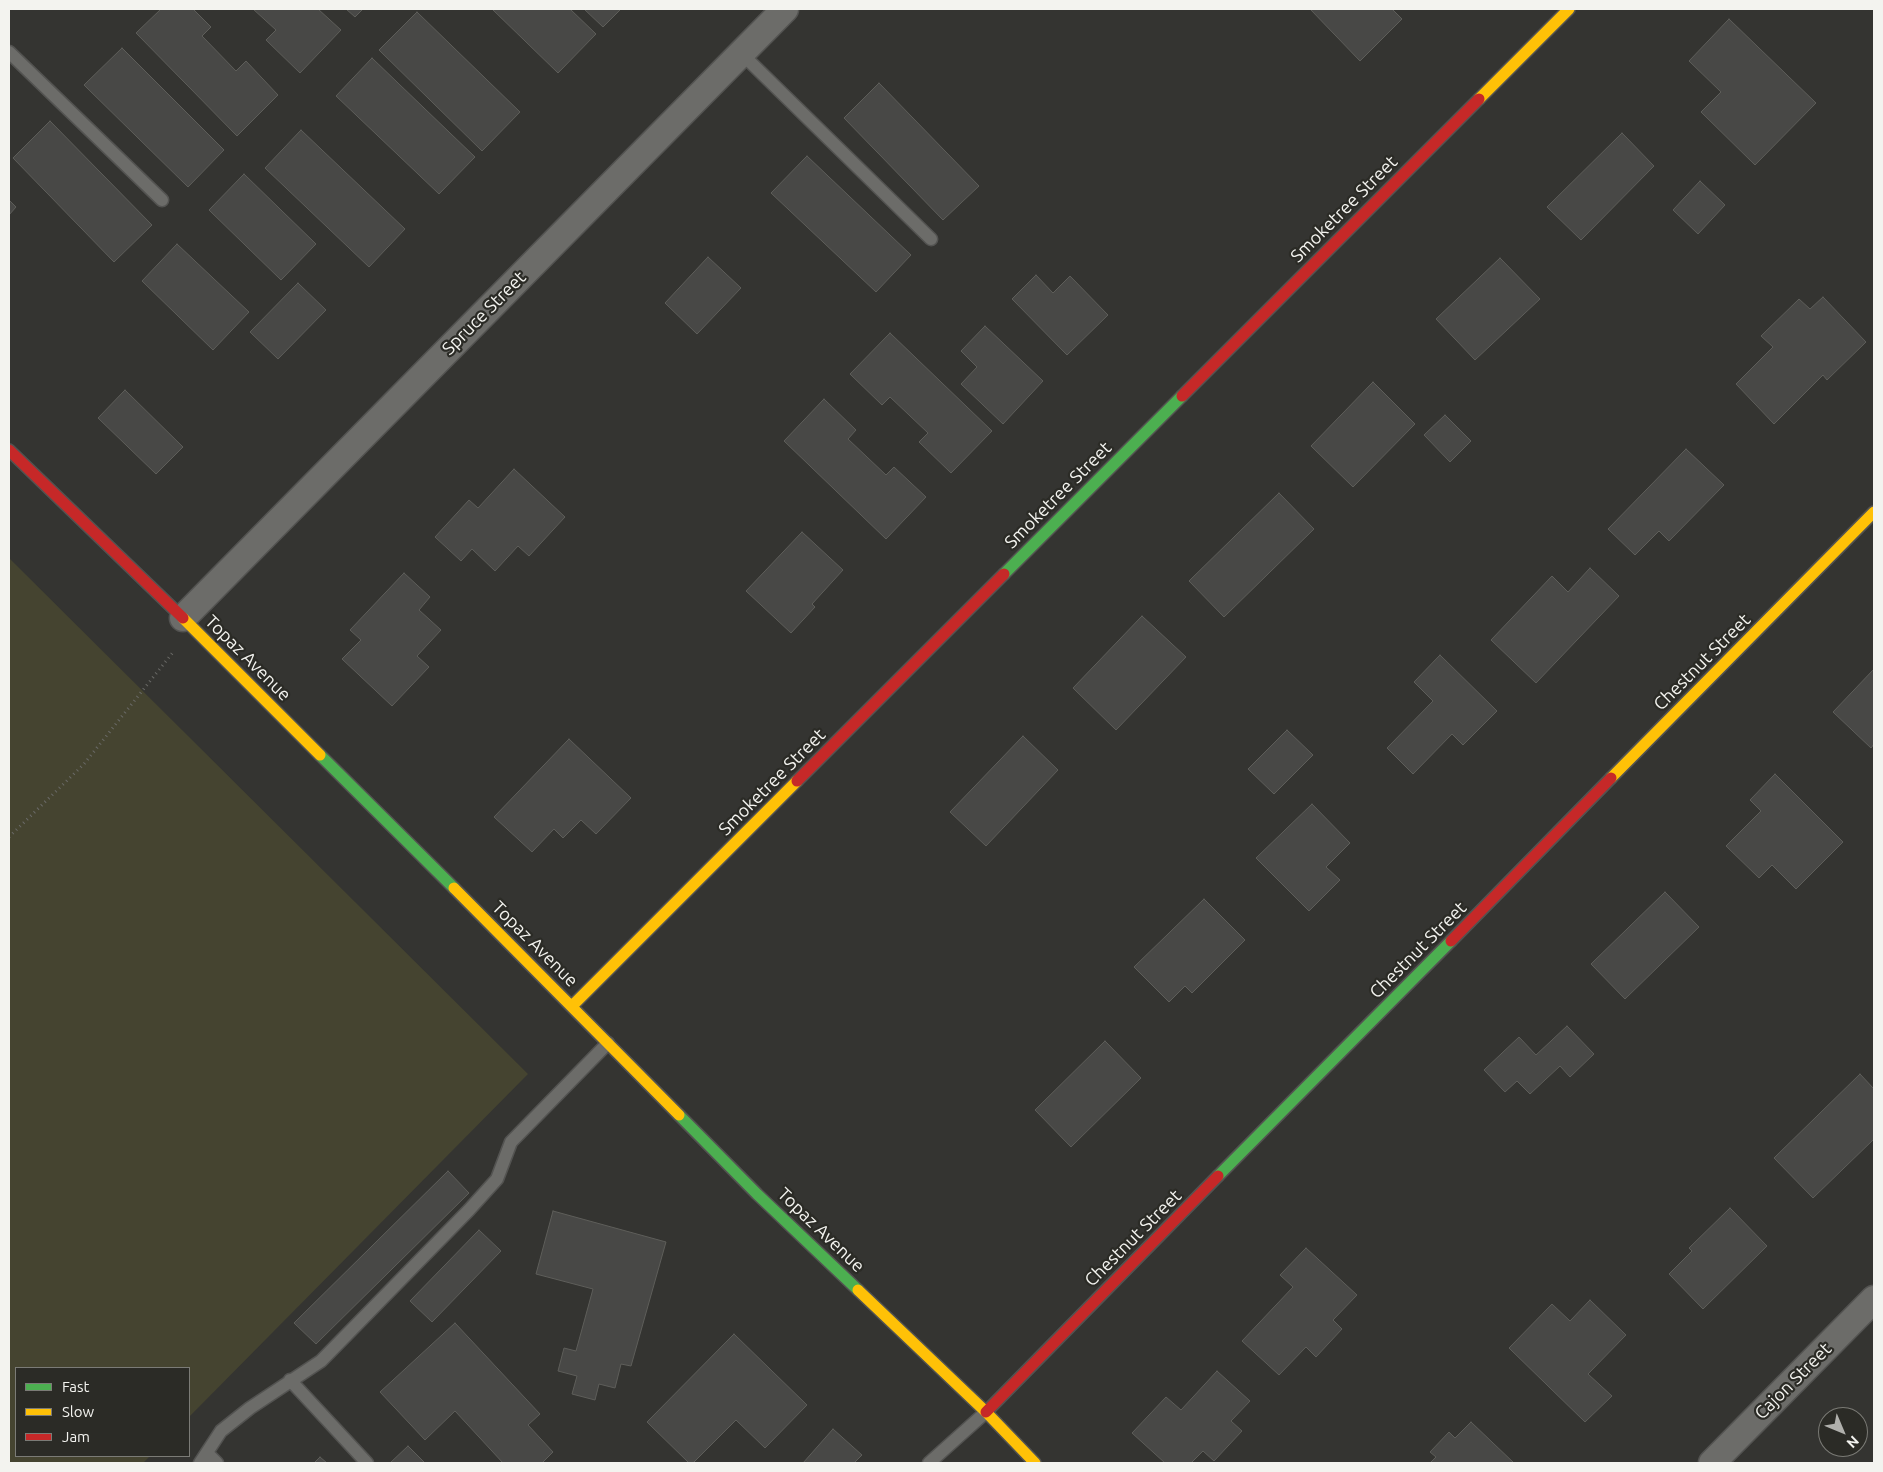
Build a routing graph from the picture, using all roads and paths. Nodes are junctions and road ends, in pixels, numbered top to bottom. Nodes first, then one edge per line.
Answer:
1 (785, 9) edge
2 (1569, 9) edge
3 (9, 52) edge
4 (741, 53) junction
5 (162, 200) dead end
6 (931, 240) dead end
7 (9, 450) edge
8 (1874, 512) edge
9 (188, 623) junction
10 (9, 837) edge
11 (572, 1006) junction
12 (608, 1043) junction
13 (1874, 1299) edge
14 (290, 1380) junction
15 (986, 1412) junction
16 (203, 1458) edge
17 (217, 1463) edge
18 (367, 1463) edge
19 (929, 1463) edge
20 (1035, 1463) edge
21 (1712, 1463) edge

1 - 4 street, Spruce Street
2 - 11 street, Smoketree Street
3 - 5 lane
4 - 6 lane
4 - 9 street, Spruce Street
7 - 9 street, Topaz Avenue
8 - 15 street, Chestnut Street
9 - 10 path
9 - 11 street, Topaz Avenue
11 - 12 street, Topaz Avenue
12 - 14 lane
12 - 15 street, Topaz Avenue
13 - 21 street, Cajon Street
14 - 16 lane
14 - 18 lane
15 - 19 lane
15 - 20 street, Topaz Avenue
16 - 17 lane

